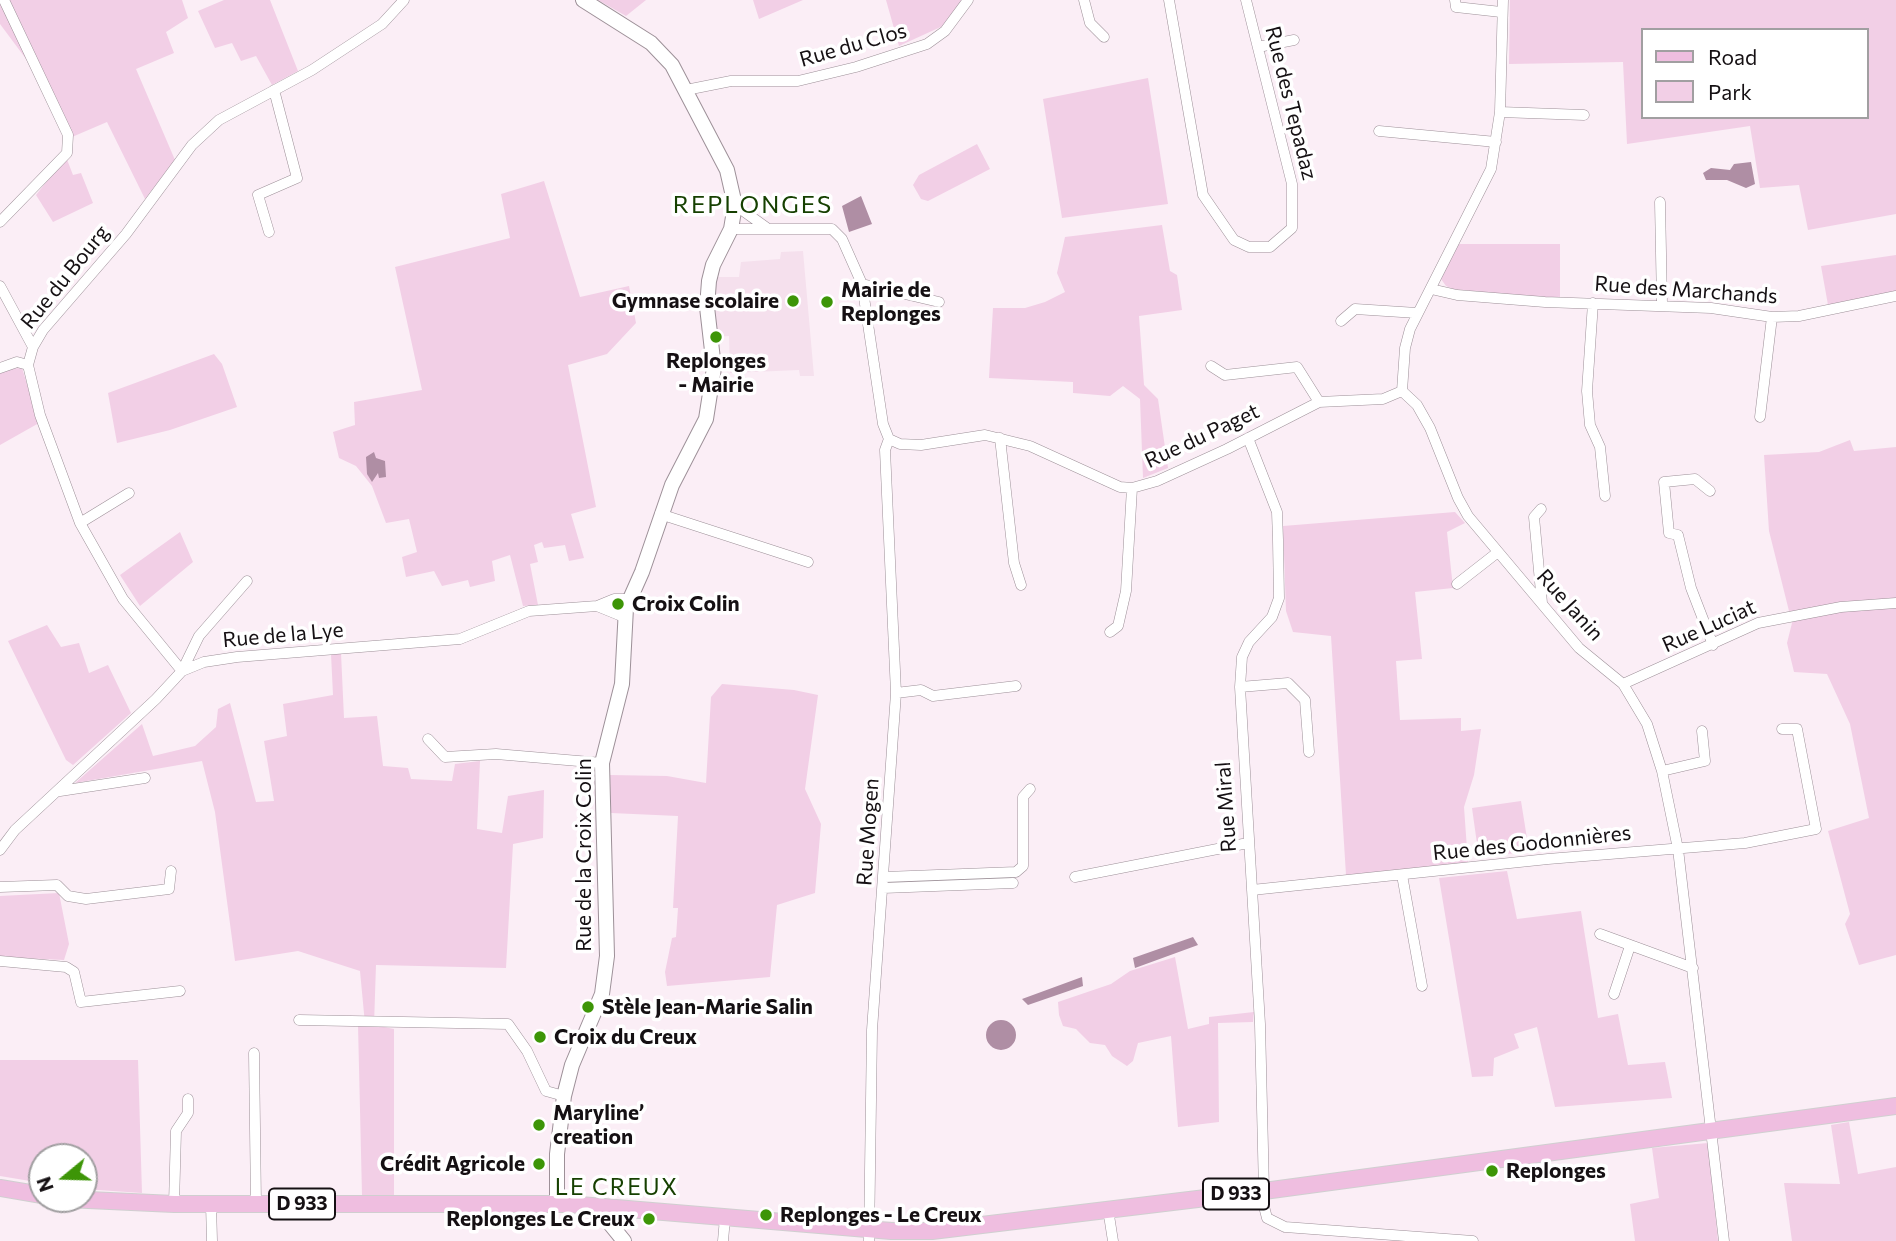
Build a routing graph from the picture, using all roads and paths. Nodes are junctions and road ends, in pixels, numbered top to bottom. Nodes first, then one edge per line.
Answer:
1 (4, 0) edge
2 (404, 0) edge
3 (583, 0) edge
4 (968, 0) edge
5 (1084, 0) edge
6 (1169, 0) edge
7 (1246, 0) edge
8 (1455, 0) edge
9 (1503, 0) edge
10 (1502, 12) junction
11 (1104, 37) dead end
12 (1294, 40) dead end
13 (1258, 47) junction
14 (274, 90) junction
15 (687, 90) junction
16 (1500, 112) junction
17 (1584, 115) dead end
18 (1379, 131) dead end
19 (1496, 142) junction
20 (1660, 202) dead end
21 (735, 205) junction
22 (0, 222) edge
23 (768, 228) junction
24 (731, 229) junction
25 (269, 232) dead end
26 (862, 284) junction
27 (0, 286) edge
28 (1431, 289) junction
29 (1896, 296) edge
30 (939, 302) dead end
31 (1593, 303) junction
32 (1662, 304) junction
33 (1417, 313) junction
34 (1772, 317) junction
35 (1341, 321) dead end
36 (33, 347) junction
37 (28, 365) junction
38 (1211, 366) dead end
39 (0, 368) edge
40 (1402, 391) junction
41 (1319, 402) junction
42 (1760, 417) dead end
43 (1000, 438) junction
44 (1248, 438) junction
45 (889, 439) junction
46 (1132, 488) junction
47 (1710, 491) dead end
48 (129, 493) dead end
49 (1605, 496) dead end
50 (1541, 509) dead end
51 (660, 514) junction
52 (80, 523) junction
53 (1498, 552) junction
54 (808, 562) dead end
55 (247, 580) dead end
56 (1457, 584) dead end
57 (1021, 585) dead end
58 (629, 599) junction
59 (1896, 603) edge
60 (1542, 604) junction
61 (597, 606) junction
62 (625, 617) junction
63 (1110, 632) dead end
64 (1713, 645) junction
65 (182, 671) junction
66 (1623, 684) junction
67 (1016, 685) dead end
68 (1240, 687) junction
69 (896, 693) junction
70 (1782, 729) dead end
71 (1702, 731) dead end
72 (429, 738) dead end
73 (1310, 751) dead end
74 (602, 763) junction
75 (1662, 771) junction
76 (145, 778) dead end
77 (1030, 789) dead end
78 (60, 791) junction
79 (1248, 843) junction
80 (1678, 849) junction
81 (0, 850) edge
82 (171, 871) dead end
83 (1402, 875) junction
84 (884, 877) junction
85 (1075, 877) dead end
86 (1013, 883) dead end
87 (0, 887) edge
88 (883, 888) junction
89 (1252, 890) junction
90 (1600, 934) dead end
91 (1630, 946) junction
92 (0, 961) edge
93 (1693, 968) junction
94 (1422, 986) dead end
95 (180, 991) dead end
96 (1614, 994) dead end
97 (299, 1020) dead end
98 (254, 1053) dead end
99 (564, 1096) junction
100 (188, 1099) dead end
101 (1896, 1106) edge
102 (1713, 1130) junction
103 (0, 1188) edge
104 (1262, 1191) junction
105 (28, 1193) edge
106 (98, 1200) edge
107 (174, 1204) junction
108 (211, 1204) junction
109 (256, 1204) junction
110 (557, 1204) junction
111 (606, 1208) junction
112 (1108, 1209) junction
113 (725, 1218) junction
114 (1339, 1229) junction
115 (954, 1234) edge
116 (870, 1235) edge
117 (1382, 1236) edge
118 (212, 1241) edge
119 (625, 1241) edge
120 (723, 1241) edge
121 (1113, 1241) edge
122 (1341, 1241) edge
123 (1473, 1241) edge
124 (1724, 1241) edge

1 - 22 street
2 - 14 street, Rue du Bourg
3 - 15 street
4 - 15 street, Rue du Clos
5 - 11 street
6 - 13 street, Rue des Tepadaz
7 - 13 street, Rue des Tepadaz
8 - 10 street
9 - 10 street
10 - 16 street
12 - 13 street
14 - 25 street
14 - 36 street, Rue du Bourg
15 - 21 street
16 - 17 street
16 - 19 street
18 - 19 street
19 - 28 street
20 - 32 street
21 - 23 street
21 - 24 street, Rue de la Croix Colin
23 - 24 street
23 - 26 street
24 - 51 street, Rue de la Croix Colin
26 - 30 street
26 - 45 street
27 - 36 street
28 - 31 street, Rue des Marchands
28 - 33 street
29 - 34 street, Rue des Marchands
31 - 32 street, Rue des Marchands
31 - 49 street
32 - 34 street, Rue des Marchands
33 - 35 street
33 - 40 street
34 - 42 street
36 - 37 street, Rue du Bourg
37 - 39 street
37 - 52 street
38 - 41 street
40 - 41 street, Rue du Paget
40 - 53 street, Rue Janin
41 - 44 street, Rue du Paget
43 - 45 street, Rue du Paget
43 - 46 street, Rue du Paget
43 - 57 street
44 - 46 street, Rue du Paget
44 - 68 street, Rue Miral
45 - 69 street, Rue Mogen
46 - 63 street
47 - 64 street
48 - 52 street
50 - 60 street
51 - 54 street
51 - 58 street, Rue de la Croix Colin
52 - 65 street
53 - 56 street
53 - 60 street, Rue Janin
55 - 65 street
58 - 61 street, Rue de la Lye
58 - 62 street, Rue de la Croix Colin
59 - 64 street, Rue Luciat
60 - 66 street, Rue Janin
61 - 62 street, Rue de la Lye
61 - 65 street, Rue de la Lye
62 - 74 street, Rue de la Croix Colin
64 - 66 street, Rue Luciat
65 - 78 street, Rue de la Lye
66 - 75 street, Rue Janin
67 - 69 street
68 - 73 street
68 - 79 street, Rue Miral
69 - 84 street, Rue Mogen
70 - 80 street, Rue des Godonnières
71 - 75 street
72 - 74 street
74 - 99 street, Rue de la Croix Colin
75 - 80 street, Rue Janin
76 - 78 street
77 - 84 street
78 - 81 street, Rue de la Lye
79 - 85 street
79 - 89 street, Rue Miral
80 - 83 street, Rue des Godonnières
80 - 93 street, Rue Janin
82 - 87 street
83 - 89 street, Rue des Godonnières
83 - 94 street
84 - 88 street, Rue Mogen
86 - 88 street
88 - 116 street, Rue Mogen
89 - 104 street, Rue Miral
90 - 91 street
91 - 93 street
91 - 96 street
92 - 95 street
93 - 102 street, Rue Janin
97 - 99 street
98 - 109 street
99 - 110 street, Rue de la Croix Colin
100 - 107 street
101 - 102 main road, D 933
102 - 104 main road, D 933
102 - 124 street, Rue Janin
103 - 105 main road
104 - 112 main road, D 933
104 - 114 street
106 - 107 main road, D 933
107 - 108 main road, D 933
108 - 109 main road, D 933
108 - 118 street
109 - 110 main road, D 933
110 - 111 main road, D 933
111 - 113 main road, D 933
111 - 119 street
112 - 115 main road, D 933
112 - 121 street
113 - 116 main road, D 933
113 - 120 street
114 - 117 street
114 - 122 street
115 - 116 main road, D 933
117 - 123 street

